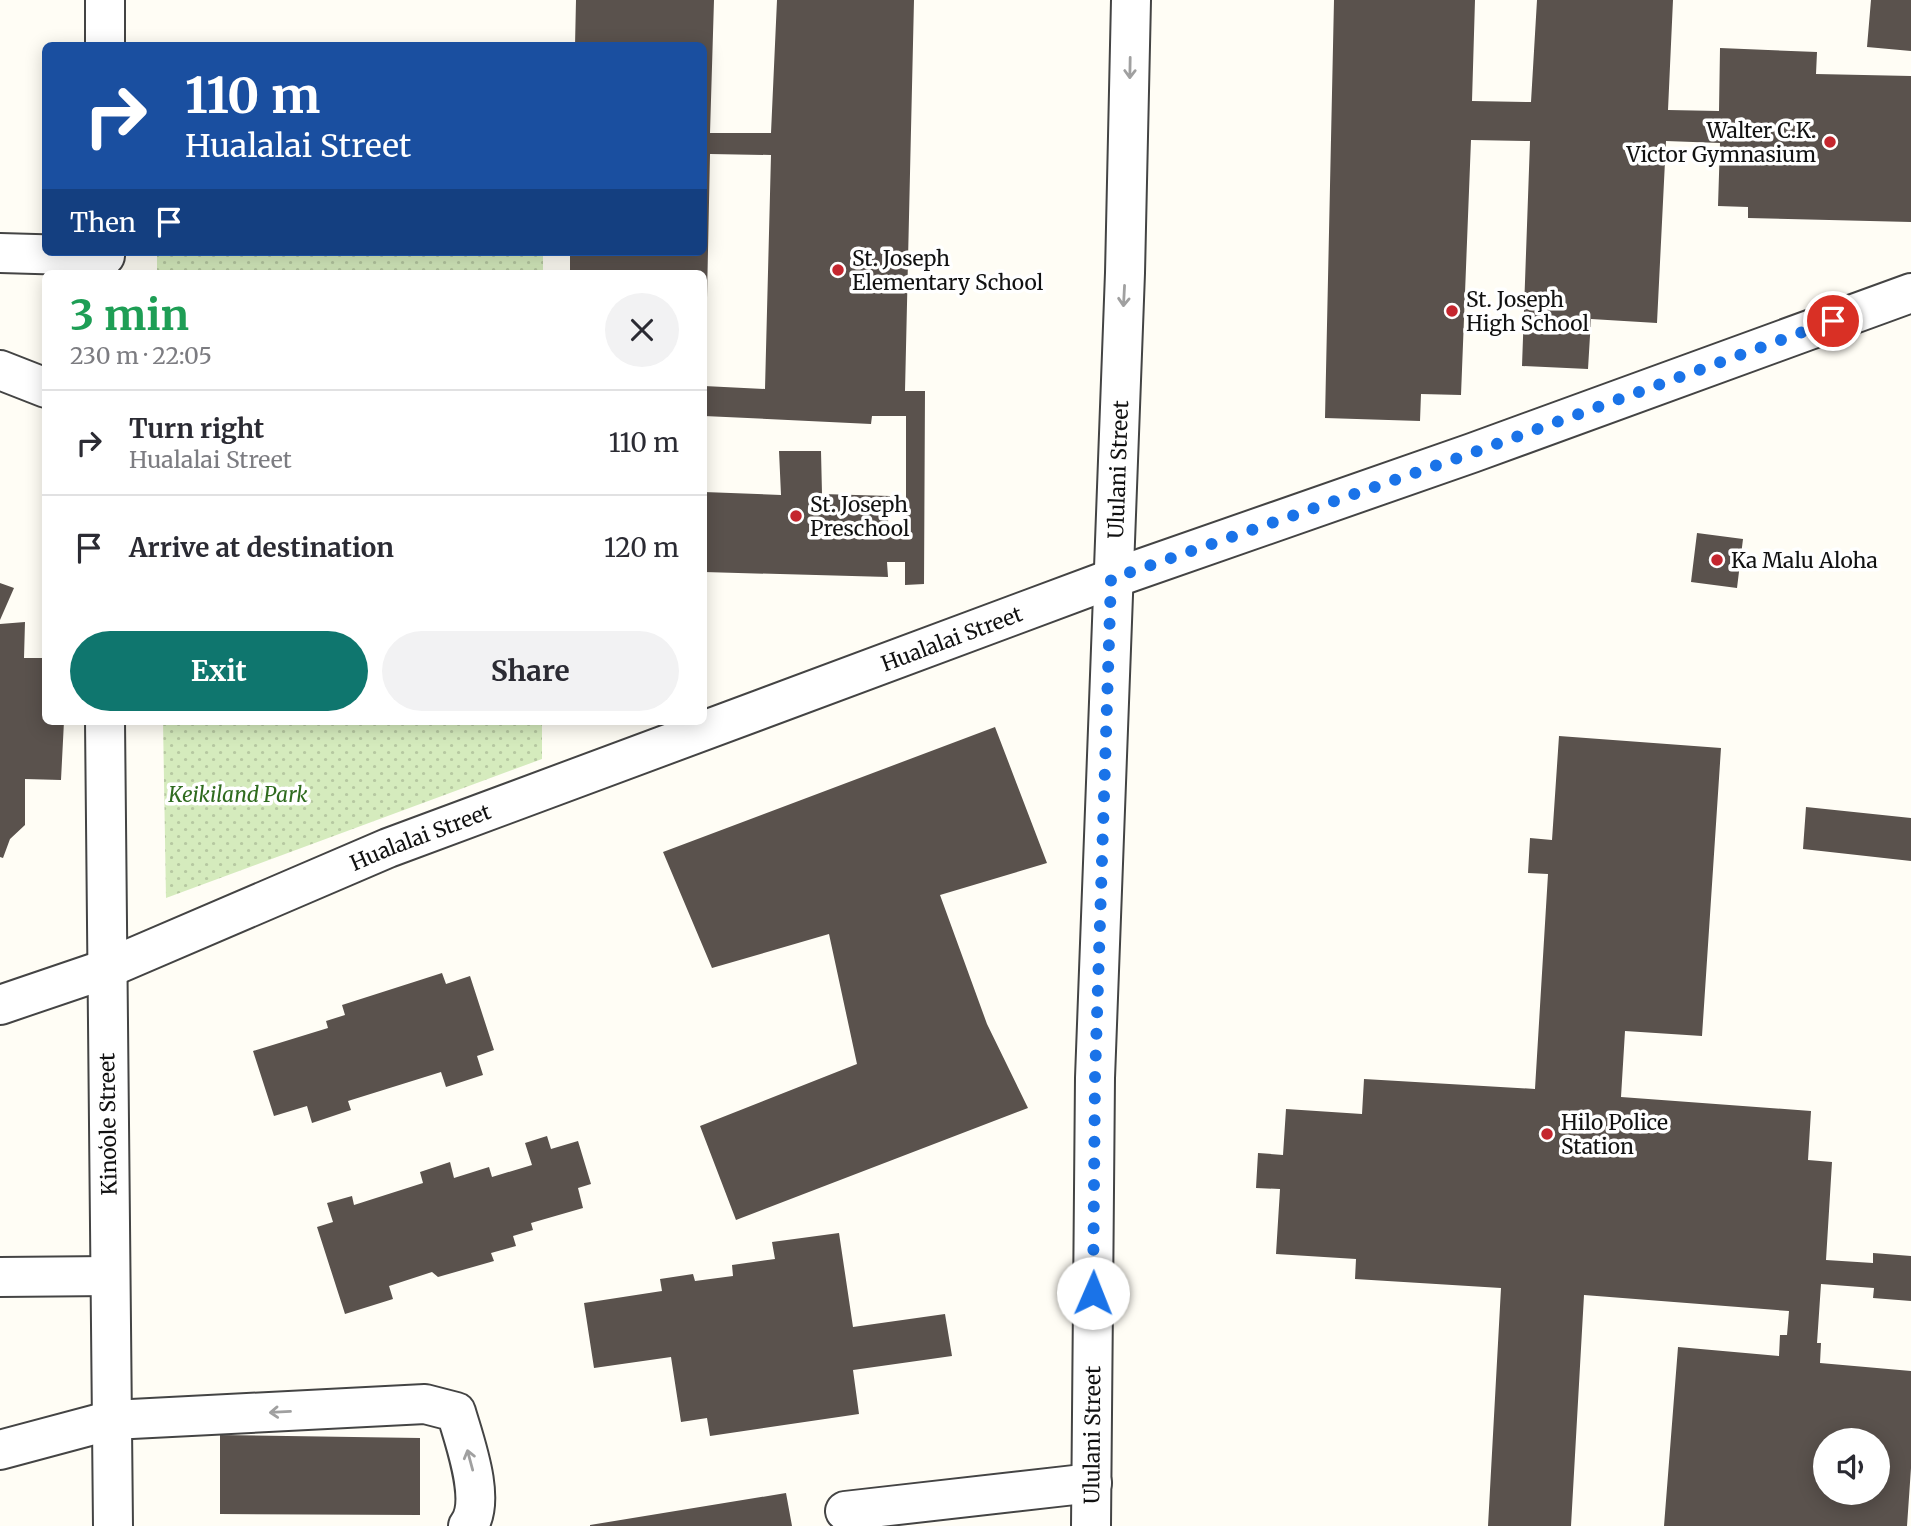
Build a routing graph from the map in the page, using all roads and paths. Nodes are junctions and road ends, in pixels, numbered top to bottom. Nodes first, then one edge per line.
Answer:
1 (105, 0) edge
2 (1131, 0) edge
3 (105, 42) edge
4 (0, 253) edge
5 (42, 256) edge
6 (45, 256) edge
7 (105, 260) edge
8 (1911, 293) edge
9 (0, 370) edge
10 (42, 386) edge
11 (1111, 579) junction
12 (105, 725) edge
13 (106, 969) junction
14 (0, 1005) edge
15 (110, 1276) junction
16 (0, 1277) edge
17 (112, 1420) junction
18 (0, 1450) edge
19 (1091, 1483) junction
20 (845, 1511) dead end
21 (113, 1526) edge
22 (468, 1526) edge
23 (1091, 1526) edge

1 - 3 street
2 -> 11 street, Ululani Street
4 - 5 street
6 - 7 street
8 - 11 street, Hualalai Street
9 - 10 street
11 - 13 street, Hualalai Street
11 - 19 street, Ululani Street
12 - 13 street, Kinoʻole Street
13 - 14 street, Hualalai Street
13 - 15 street, Kinoʻole Street
15 - 16 street
15 - 17 street, Kinoʻole Street
17 - 18 street
17 - 21 street, Kinoʻole Street
22 -> 17 street
19 - 20 street
19 - 23 street, Ululani Street

